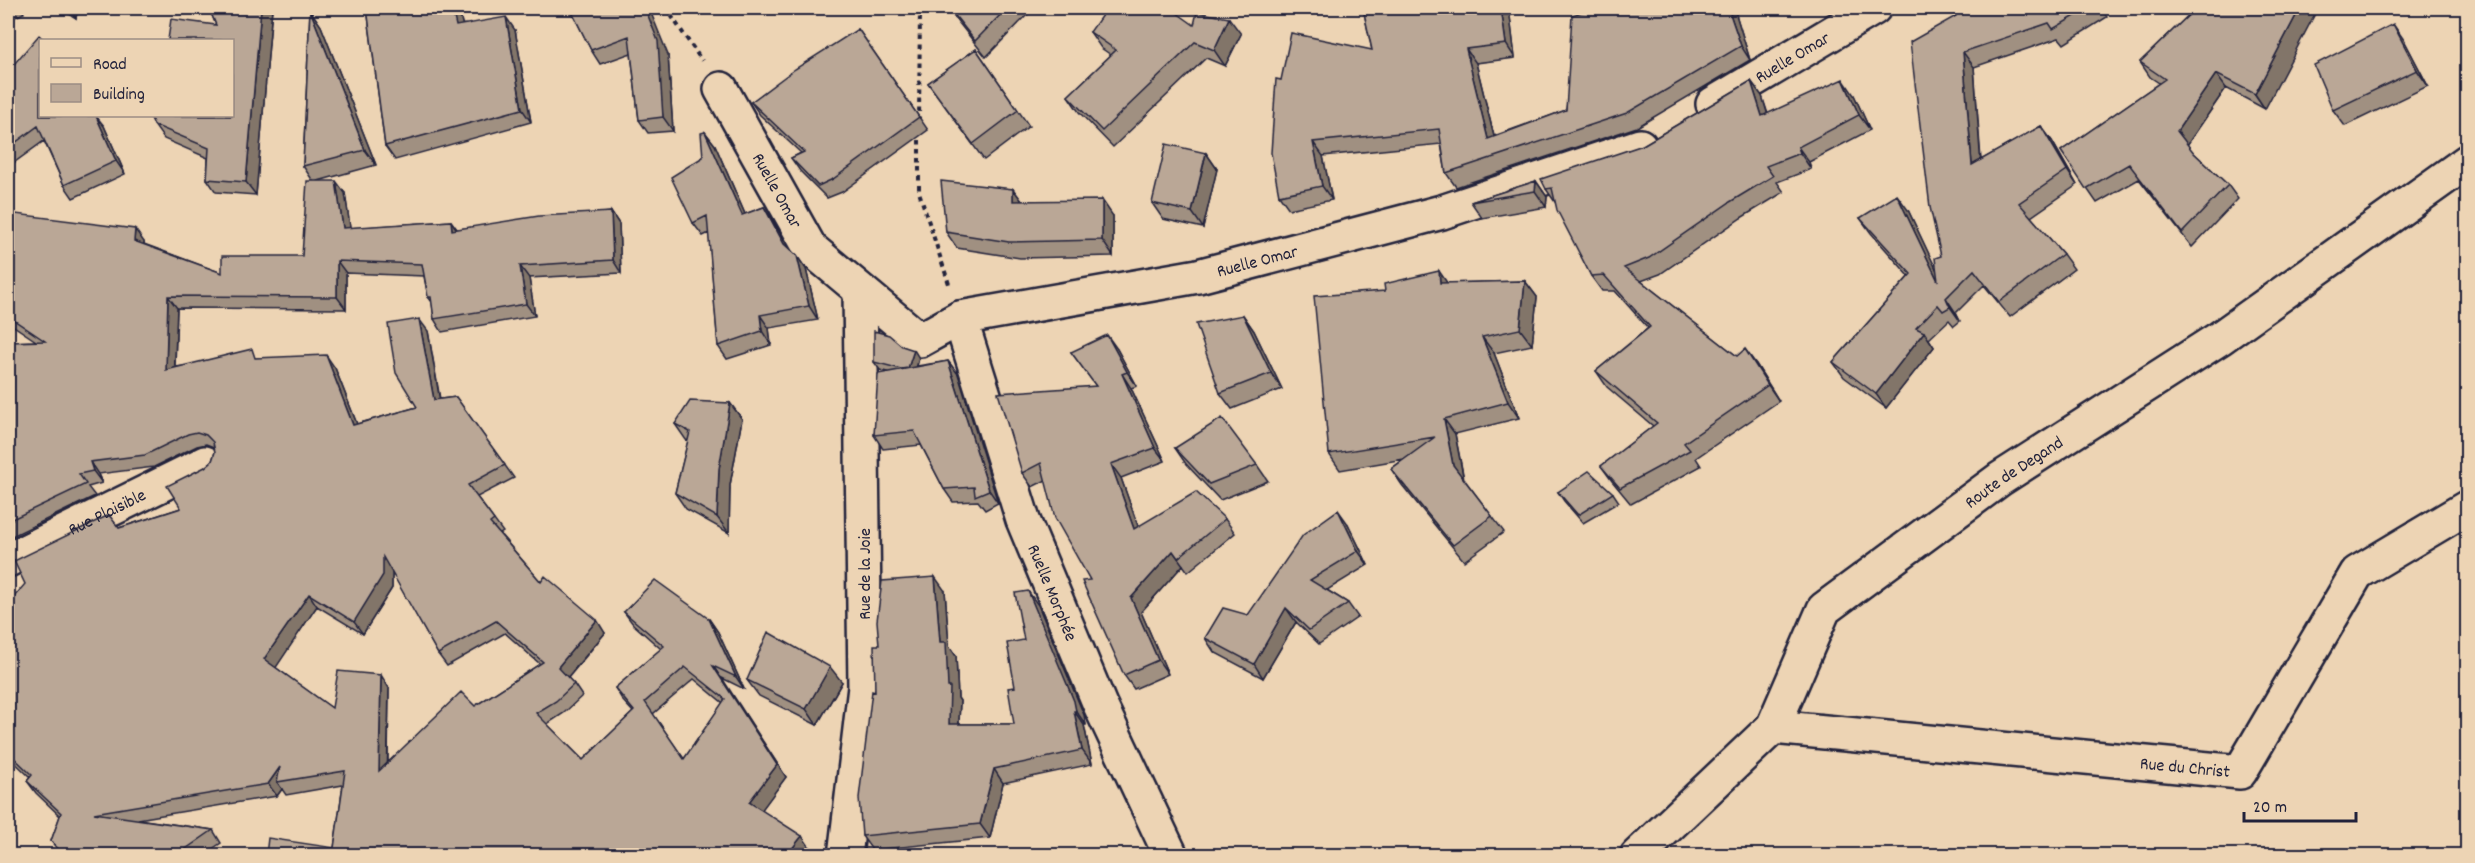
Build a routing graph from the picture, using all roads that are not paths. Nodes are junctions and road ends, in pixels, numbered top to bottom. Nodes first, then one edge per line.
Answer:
1 (1874, 8) edge
2 (721, 89) road end
3 (2468, 161) edge
4 (860, 291) junction
5 (960, 318) junction
6 (205, 463) dead end
7 (2468, 507) edge
8 (8, 560) edge
9 (1773, 727) junction
10 (845, 855) edge
11 (1171, 855) edge
12 (1637, 855) edge

1 - 5 street, Ruelle Omar
2 - 4 street, Ruelle Omar
3 - 9 street, Route de Degand
4 - 5 street, Ruelle Omar
4 - 10 street, Rue de la Joie
5 - 11 street, Ruelle Morphée
6 - 8 street, Rue Plaisible
7 - 9 street, Rue du Christ
9 - 12 street, Route de Degand

